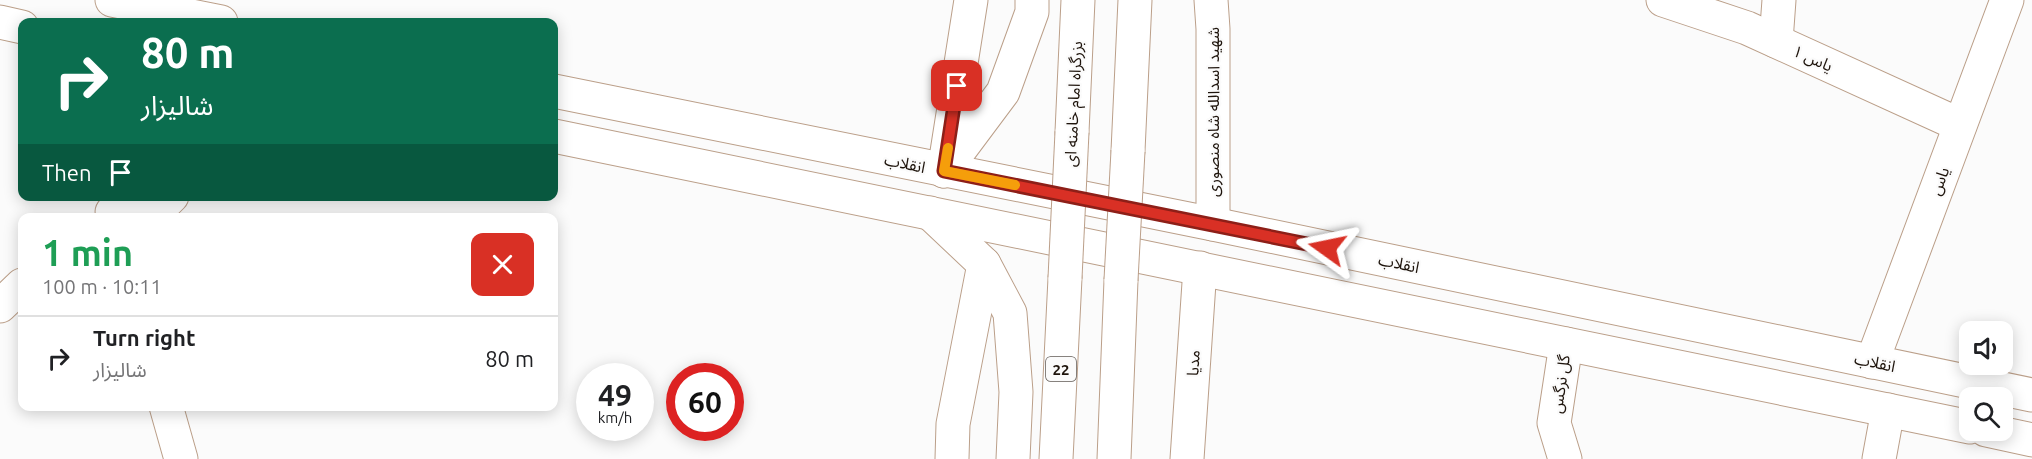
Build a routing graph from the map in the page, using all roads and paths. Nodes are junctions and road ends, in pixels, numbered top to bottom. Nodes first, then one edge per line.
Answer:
1 (112, 0) edge
2 (971, 0) edge
3 (1032, 0) edge
4 (1078, 0) edge
5 (1135, 0) edge
6 (1211, 0) edge
7 (1662, 0) edge
8 (1779, 0) edge
9 (2007, 0) edge
10 (201, 18) edge
11 (0, 22) edge
12 (18, 26) edge
13 (1776, 42) junction
14 (558, 92) edge
15 (1960, 125) junction
16 (558, 137) edge
17 (944, 171) junction
18 (167, 201) edge
19 (109, 211) edge
20 (930, 213) junction
21 (1213, 224) junction
22 (984, 264) junction
23 (1200, 268) junction
24 (18, 289) edge
25 (0, 306) edge
26 (1566, 344) junction
27 (1872, 362) junction
28 (2032, 395) edge
29 (1888, 410) junction
30 (167, 411) edge
31 (1959, 425) edge
32 (2013, 436) edge
33 (2032, 440) edge
34 (181, 459) edge
35 (952, 459) edge
36 (1013, 459) edge
37 (1056, 459) edge
38 (1114, 459) edge
39 (1187, 459) edge
40 (1566, 459) edge
41 (1879, 459) edge

1 - 10 main road
2 - 17 main road
3 - 17 main road
4 - 37 main road, بزرگراه امام خامنه ای / 22, bridge
5 - 38 main road, bridge
6 - 21 main road, شهید اسدالله شاه منصوری
7 - 13 main road, یاس ۱
8 - 13 main road
9 - 15 main road, یاس
11 - 12 main road
13 - 15 main road, یاس ۱
14 - 17 main road, انقلاب
15 - 27 main road, یاس
16 - 20 main road
17 - 21 main road, انقلاب
18 - 19 main road
20 - 22 main road
20 - 23 main road
21 - 27 main road, انقلاب
22 - 35 main road
22 - 36 main road
23 - 26 main road
23 - 39 main road, مدیا
24 - 25 main road
26 - 29 main road
26 - 40 main road, گل نرگس
27 - 28 main road, انقلاب
29 - 31 main road
29 - 41 main road
30 - 34 main road
32 - 33 main road

